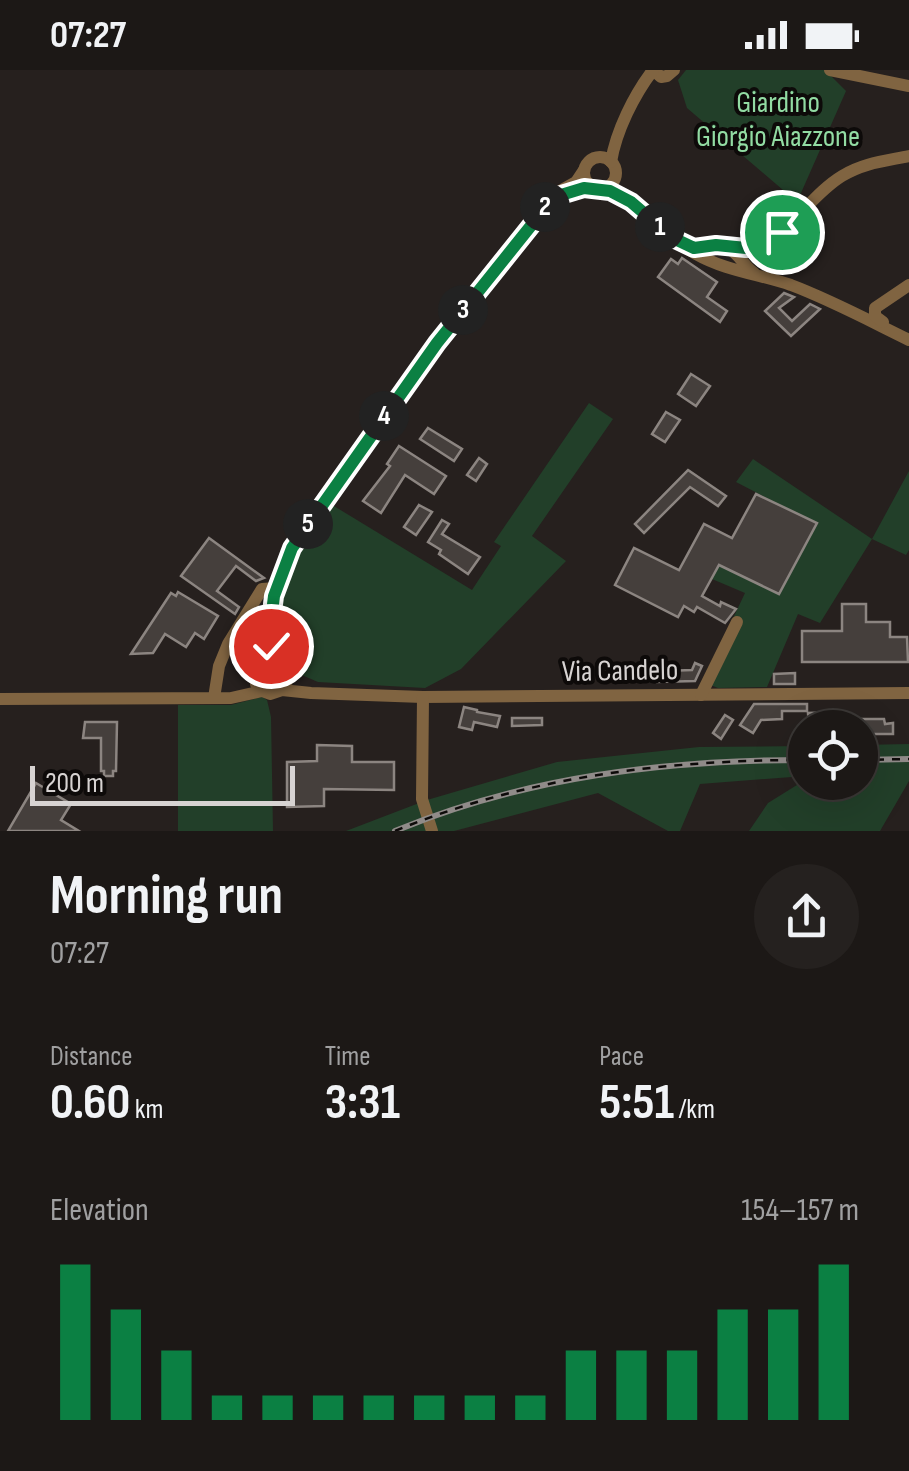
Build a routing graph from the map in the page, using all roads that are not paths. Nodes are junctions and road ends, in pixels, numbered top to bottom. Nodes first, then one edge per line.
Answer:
1 (674, 70) edge
2 (830, 70) edge
3 (656, 72) edge
4 (909, 86) edge
5 (616, 139) junction
6 (909, 156) edge
7 (596, 158) junction
8 (611, 162) junction
9 (584, 170) junction
10 (615, 178) junction
11 (598, 189) junction
12 (550, 202) junction
13 (631, 202) junction
14 (682, 244) junction
15 (726, 246) junction
16 (756, 275) junction
17 (909, 285) edge
18 (891, 331) junction
19 (909, 340) edge
20 (268, 586) junction
21 (737, 622) dead end
22 (269, 637) junction
23 (259, 670) junction
24 (283, 677) junction
25 (262, 691) junction
26 (909, 694) edge
27 (701, 695) junction
28 (423, 697) junction
29 (214, 698) junction
30 (0, 699) edge
31 (432, 831) edge

1 - 3 street
2 - 4 street
3 - 5 street
5 - 7 street
5 - 8 street
6 - 15 street
7 - 8 street
7 - 9 street
8 - 10 street
9 - 11 street
9 - 12 street
10 - 11 street
10 - 13 street
11 - 12 street
11 - 13 street
12 - 20 street
13 - 14 street
14 - 15 street
14 - 16 street
15 - 16 street
16 - 18 street
17 - 18 street
18 - 19 street
20 - 22 street
20 - 29 street
21 - 27 street
22 - 23 street
22 - 24 street
23 - 24 street
23 - 25 street
23 - 29 street
24 - 25 street
24 - 28 street, Via Candelo
25 - 29 street
26 - 27 street, Via Candelo
27 - 28 street, Via Candelo
28 - 31 street
29 - 30 street

